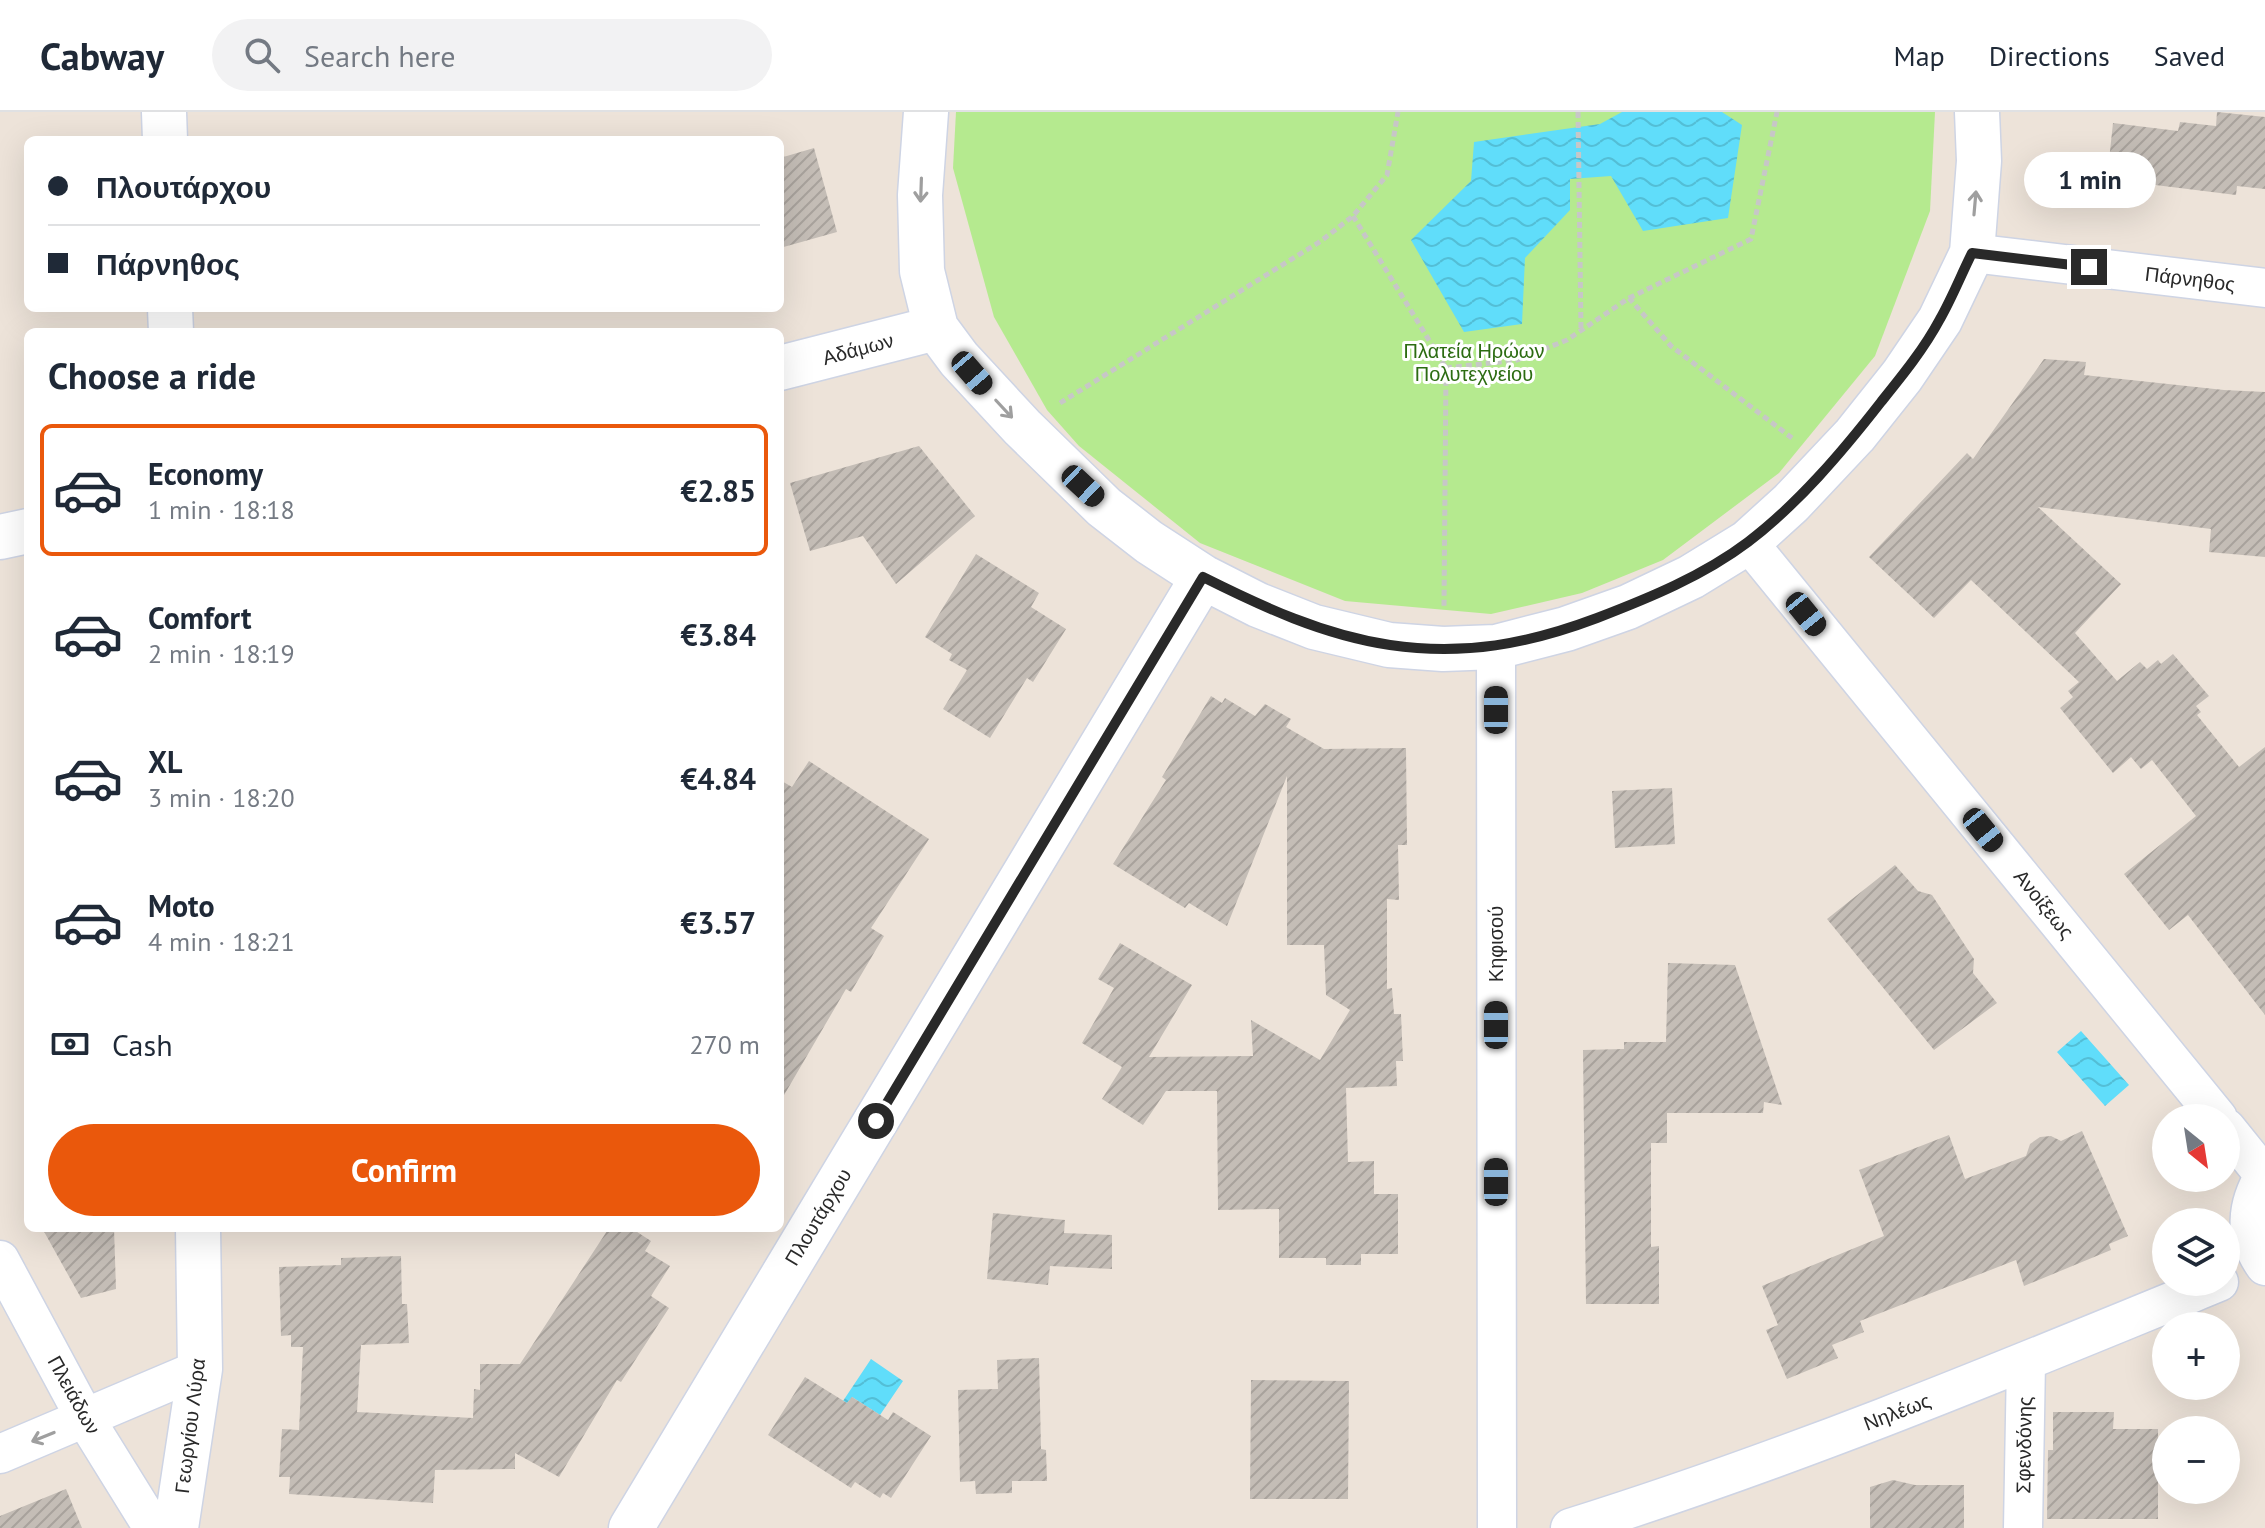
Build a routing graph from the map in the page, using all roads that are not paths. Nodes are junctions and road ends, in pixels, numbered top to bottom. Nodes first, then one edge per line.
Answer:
1 (164, 112) edge
2 (926, 112) edge
3 (1977, 112) edge
4 (165, 136) edge
5 (1972, 253) junction
6 (2265, 288) edge
7 (936, 328) junction
8 (784, 367) edge
9 (24, 532) edge
10 (0, 537) edge
11 (1748, 542) junction
12 (1203, 577) junction
13 (1496, 647) junction
14 (2207, 1104) edge
15 (2240, 1145) edge
16 (2265, 1175) edge
17 (198, 1232) edge
18 (0, 1260) edge
19 (2264, 1265) edge
20 (2240, 1274) edge
21 (2185, 1296) edge
22 (2026, 1362) junction
23 (200, 1369) junction
24 (86, 1420) junction
25 (0, 1454) edge
26 (153, 1528) edge
27 (176, 1528) edge
28 (631, 1528) edge
29 (1497, 1528) edge
30 (1570, 1528) edge
31 (2023, 1528) edge

1 - 4 street
2 -> 7 street
5 -> 3 street
5 - 6 street, Πάρνηθος
5 - 11 street
7 - 8 street, Αδάμων
7 -> 12 street
9 - 10 street
11 - 13 street
11 - 14 street, Ανοίξεως
12 - 13 street
12 - 28 street, Πλουτάρχου
13 - 29 street, Κηφισού
15 - 16 street
16 - 19 street
17 - 23 street, Γεωργίου Λύρα
18 - 24 street, Πλειάδων
19 - 20 street
21 - 22 street, Νηλέως
22 - 30 street, Νηλέως
22 - 31 street, Σφενδόνης
23 - 24 street
23 - 27 street, Γεωργίου Λύρα
24 -> 25 street
24 - 26 street, Πλειάδων

